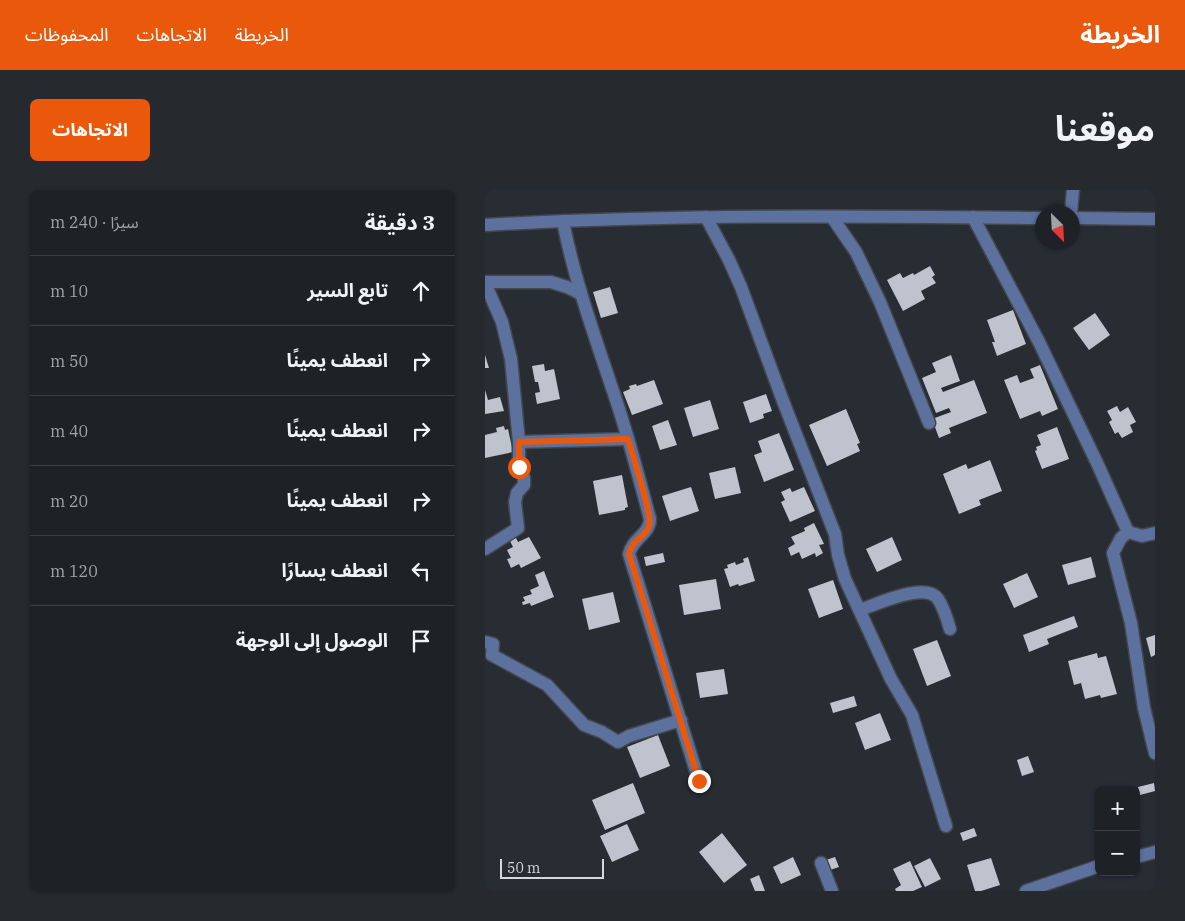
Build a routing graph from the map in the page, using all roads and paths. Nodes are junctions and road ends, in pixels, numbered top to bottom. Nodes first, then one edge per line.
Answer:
1 (1073, 190) edge
2 (1072, 205) edge
3 (706, 217) junction
4 (832, 217) junction
5 (973, 217) junction
6 (1035, 218) edge
7 (1080, 218) edge
8 (1155, 219) edge
9 (563, 221) junction
10 (485, 226) edge
11 (485, 282) edge
12 (581, 294) junction
13 (929, 423) dead end
14 (628, 439) junction
15 (519, 442) junction
16 (1128, 532) junction
17 (1155, 533) edge
18 (485, 549) edge
19 (860, 610) junction
20 (950, 629) dead end
21 (485, 642) edge
22 (681, 720) junction
23 (1155, 753) edge
24 (699, 781) dead end
25 (946, 826) dead end
26 (1155, 852) edge
27 (1140, 856) edge
28 (821, 863) dead end
29 (1095, 867) edge
30 (832, 891) edge
31 (1026, 891) edge

1 - 2 street
3 - 4 street
3 - 9 street
3 - 19 street
4 - 5 street
4 - 13 street
5 - 6 street
5 - 16 street
7 - 8 street
9 - 10 street
9 - 12 street
11 - 12 street
11 - 15 street
12 - 14 street
14 - 15 street
14 - 22 street
15 - 18 street
16 - 17 street
16 - 23 street
19 - 20 street
19 - 25 street
21 - 22 street
22 - 24 street
26 - 27 street
28 - 30 street
29 - 31 street

